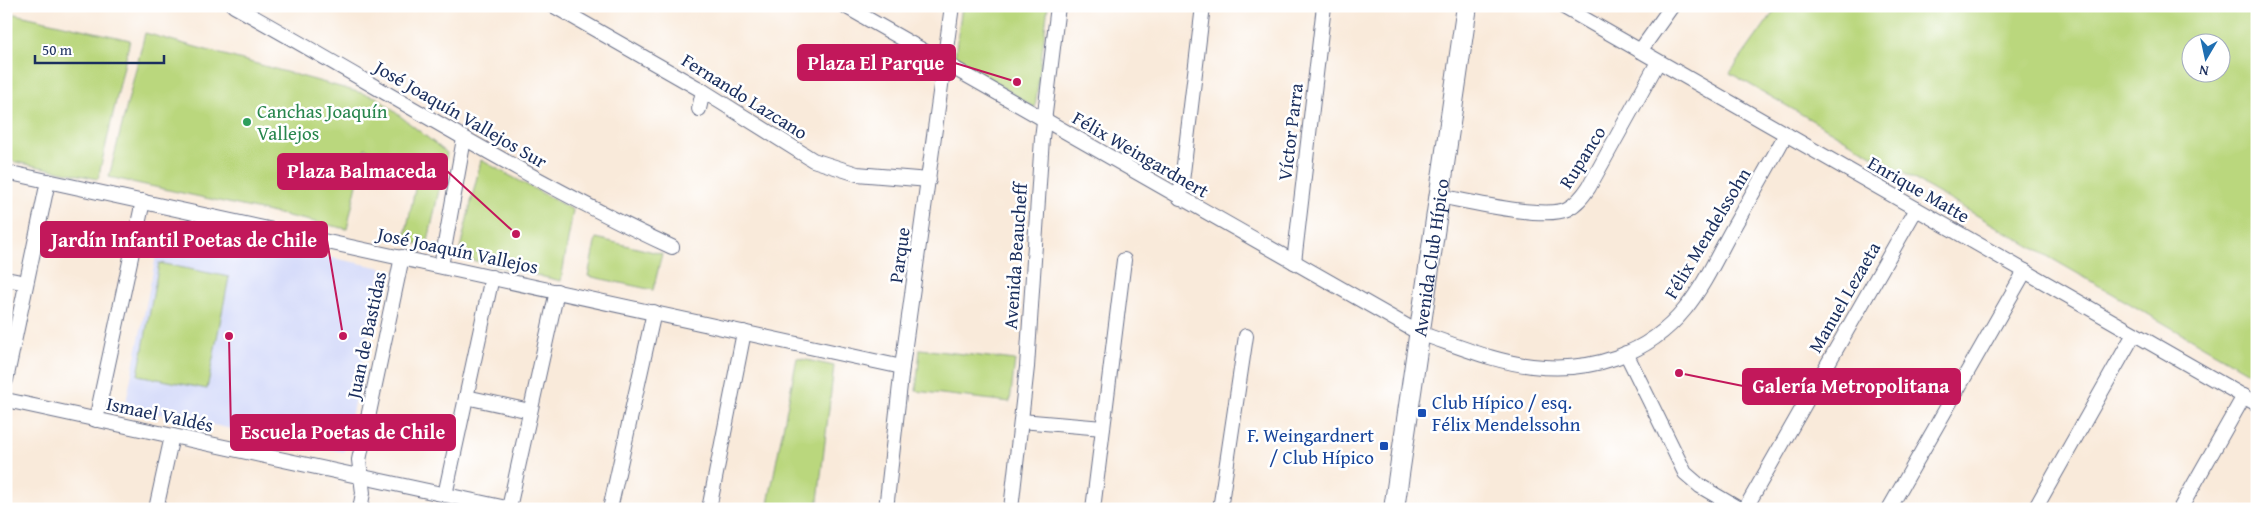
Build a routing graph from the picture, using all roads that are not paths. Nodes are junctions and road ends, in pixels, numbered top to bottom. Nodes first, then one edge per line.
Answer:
1 (234, 6) edge
2 (554, 6) edge
3 (845, 6) edge
4 (952, 6) edge
5 (1058, 6) edge
6 (1203, 6) edge
7 (1324, 6) edge
8 (1467, 6) edge
9 (1562, 6) edge
10 (1672, 6) edge
11 (1640, 51) junction
12 (1658, 62) junction
13 (945, 64) junction
14 (703, 90) junction
15 (699, 109) dead end
16 (1044, 120) junction
17 (1786, 134) junction
18 (464, 139) junction
19 (6, 172) edge
20 (48, 180) junction
21 (929, 180) junction
22 (1439, 196) junction
23 (1180, 198) junction
24 (143, 201) junction
25 (1916, 209) junction
26 (672, 247) dead end
27 (402, 258) junction
28 (1124, 260) dead end
29 (1294, 262) junction
30 (441, 266) junction
31 (2026, 271) junction
32 (492, 277) junction
33 (6, 279) edge
34 (26, 283) junction
35 (557, 291) junction
36 (654, 312) junction
37 (744, 332) junction
38 (1420, 333) junction
39 (2134, 334) junction
40 (1246, 336) dead end
41 (1626, 353) junction
42 (902, 367) junction
43 (6, 380) edge
44 (2244, 396) junction
45 (466, 398) junction
46 (6, 400) edge
47 (2257, 404) edge
48 (530, 411) junction
49 (96, 420) junction
50 (1020, 421) junction
51 (1103, 428) junction
52 (172, 436) junction
53 (361, 477) junction
54 (445, 495) junction
55 (510, 508) edge
56 (156, 509) edge
57 (360, 509) edge
58 (610, 509) edge
59 (709, 509) edge
60 (886, 509) edge
61 (1011, 509) edge
62 (1093, 509) edge
63 (1220, 509) edge
64 (1394, 509) edge
65 (1739, 509) edge
66 (1745, 509) edge
67 (1889, 509) edge
68 (2035, 509) edge
69 (2180, 509) edge

1 - 18 street, José Joaquín Vallejos Sur
2 - 14 street, Fernando Lazcano
3 - 13 street, Félix Weingardnert
4 - 13 street, Parque
5 - 16 street, Avenida Beaucheff
6 - 23 street
7 - 29 street, Víctor Parra
8 - 22 main road, Avenida Club Hípico
9 - 11 street, Enrique Matte
10 - 11 street
11 - 12 street, Enrique Matte
12 - 17 street, Enrique Matte
12 - 22 street, Rupanco
13 - 16 street, Félix Weingardnert
13 - 21 street, Parque
14 - 15 street
14 - 21 street, Fernando Lazcano
16 - 23 street, Félix Weingardnert
16 - 50 street, Avenida Beaucheff
17 - 25 street, Enrique Matte
17 - 41 street, Félix Mendelssohn
18 - 26 street, José Joaquín Vallejos Sur
18 - 30 street
19 - 20 street, José Joaquín Vallejos
20 - 24 street, José Joaquín Vallejos
20 - 34 street
21 - 42 street, Parque
22 - 38 main road, Avenida Club Hípico
23 - 29 street, Félix Weingardnert
24 - 27 street, José Joaquín Vallejos
24 - 49 street
25 - 31 street, Enrique Matte
25 - 66 street, Manuel Lezaeta
27 - 30 street, José Joaquín Vallejos
27 - 53 street, Juan de Bastidas
28 - 51 street
29 - 38 street, Félix Weingardnert
30 - 32 street, José Joaquín Vallejos
31 - 39 street, Enrique Matte
31 - 67 street
32 - 35 street, José Joaquín Vallejos
32 - 45 street
33 - 34 street
34 - 43 street
35 - 36 street, José Joaquín Vallejos
35 - 48 street
36 - 37 street, José Joaquín Vallejos
36 - 58 street
37 - 42 street, José Joaquín Vallejos
37 - 59 street
38 - 41 street, Félix Mendelssohn
38 - 64 main road, Avenida Club Hípico
39 - 44 street, Enrique Matte
39 - 68 street
40 - 63 street
41 - 65 street
42 - 60 street, Parque
44 - 47 street, Enrique Matte
44 - 69 street
45 - 48 street
45 - 54 street
46 - 49 street, Ismael Valdés
48 - 55 street
49 - 52 street, Ismael Valdés
50 - 51 street
50 - 61 street, Avenida Beaucheff
51 - 62 street
52 - 53 street, Ismael Valdés
52 - 56 street
53 - 54 street, Ismael Valdés
53 - 57 street, Juan de Bastidas
54 - 55 street, Ismael Valdés

